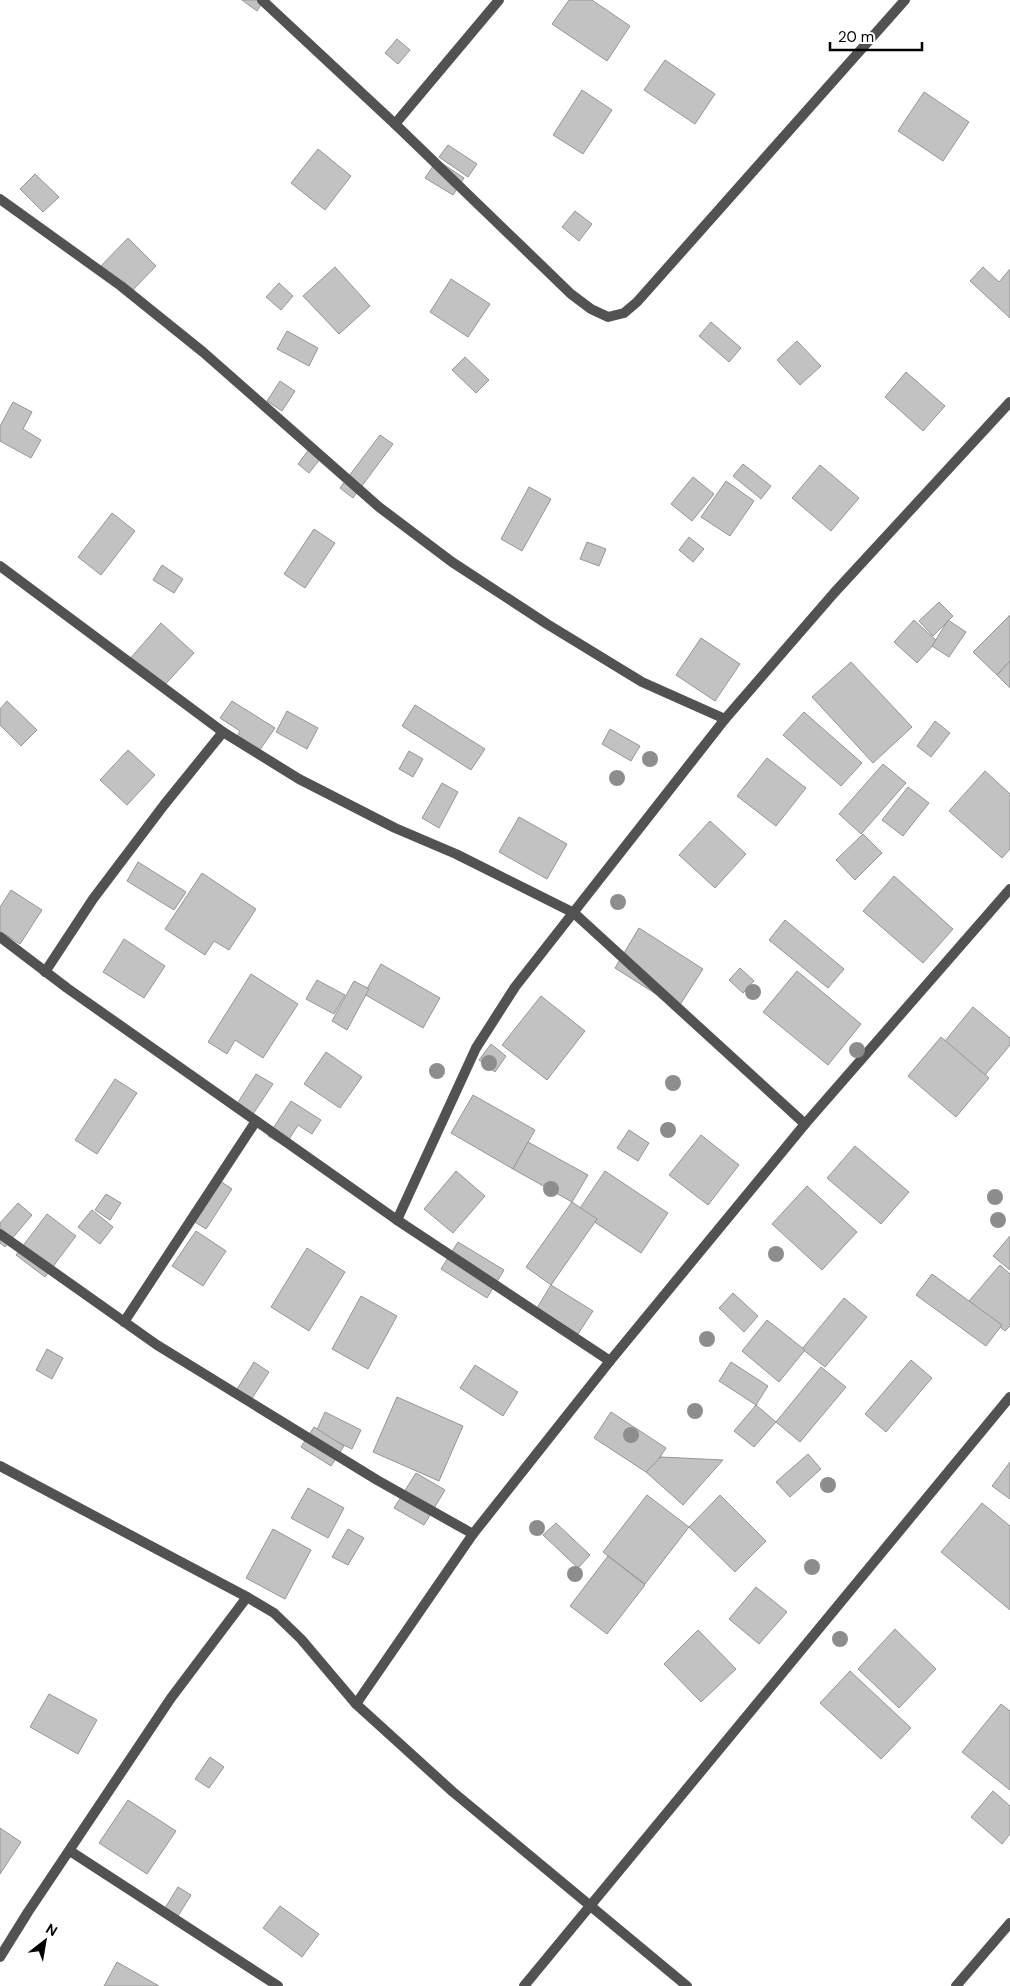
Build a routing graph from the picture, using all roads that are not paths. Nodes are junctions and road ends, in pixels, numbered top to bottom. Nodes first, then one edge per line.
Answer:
1 (262, 0) edge
2 (499, 0) edge
3 (905, 0) edge
4 (395, 124) junction
5 (0, 199) edge
6 (1010, 402) edge
7 (0, 566) edge
8 (725, 719) junction
9 (223, 732) junction
10 (1010, 889) edge
11 (574, 913) junction
12 (0, 937) edge
13 (45, 972) junction
14 (256, 1121) junction
15 (804, 1124) junction
16 (397, 1220) junction
17 (0, 1234) edge
18 (124, 1322) junction
19 (610, 1361) junction
20 (1010, 1397) edge
21 (1, 1468) edge
22 (473, 1534) junction
23 (247, 1597) junction
24 (356, 1704) junction
25 (70, 1850) junction
26 (591, 1905) junction
27 (1010, 1923) edge
28 (0, 1957) edge
29 (278, 1986) edge
30 (524, 1986) edge
31 (687, 1986) edge
32 (956, 1986) edge

1 - 4 street
2 - 4 street
3 - 4 street
5 - 8 street
6 - 8 street
7 - 9 street
8 - 11 street
9 - 11 street
9 - 13 street
10 - 15 street
11 - 15 street
11 - 16 street
12 - 13 street
13 - 14 street
14 - 16 street
14 - 18 street
15 - 19 street
16 - 19 street
17 - 18 street
18 - 22 street
19 - 22 street
20 - 26 street
21 - 23 street
22 - 24 street
23 - 24 street
23 - 25 street
24 - 26 street
25 - 28 street
25 - 29 street
26 - 30 street
26 - 31 street
27 - 32 street

